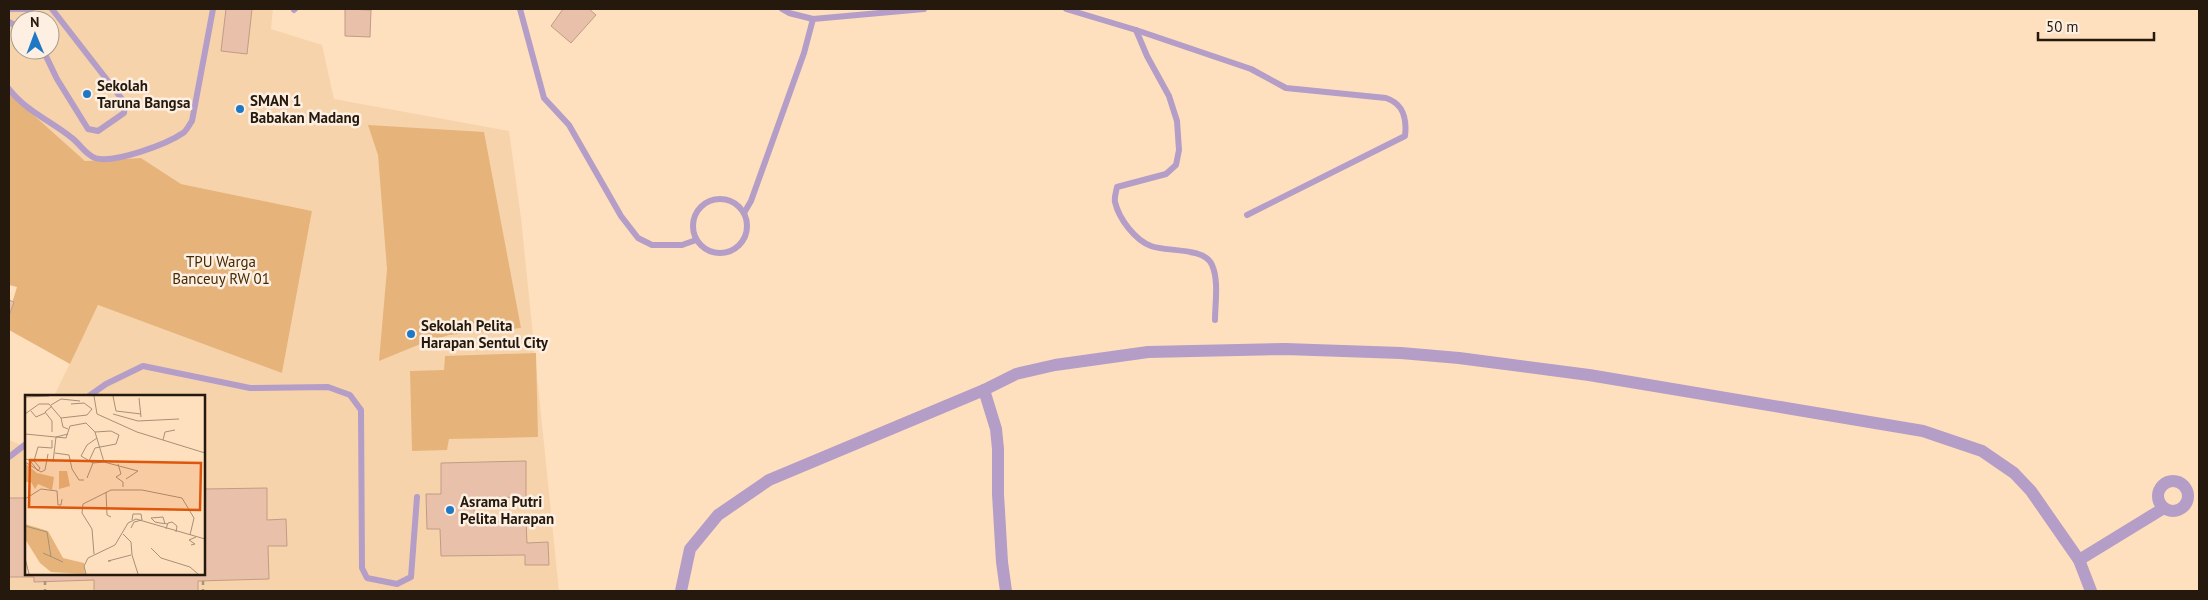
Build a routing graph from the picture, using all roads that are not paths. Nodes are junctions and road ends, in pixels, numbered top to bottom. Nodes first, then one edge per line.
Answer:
1 (11, 9) edge
2 (32, 9) edge
3 (213, 9) edge
4 (520, 9) edge
5 (782, 9) edge
6 (924, 9) edge
7 (1066, 9) edge
8 (60, 19) edge
9 (813, 19) junction
10 (1136, 30) junction
11 (48, 60) edge
12 (9, 89) edge
13 (744, 213) junction
14 (1247, 215) dead end
15 (696, 240) junction
16 (1215, 320) dead end
17 (984, 390) junction
18 (91, 395) edge
19 (25, 445) edge
20 (9, 457) edge
21 (417, 497) dead end
22 (2164, 508) dead end
23 (2079, 560) junction
24 (681, 591) edge
25 (1006, 591) edge
26 (2091, 591) edge

1 - 2 lane
3 - 12 lane
4 - 15 lane
5 - 9 lane
6 - 9 lane
7 - 10 lane
8 - 11 lane
9 - 13 lane
10 - 14 lane
10 - 16 lane
13 - 15 lane
13 - 15 lane
17 - 23 street
17 - 24 street
17 - 25 street
18 - 21 lane
19 - 20 lane
22 - 23 street
23 - 26 street

